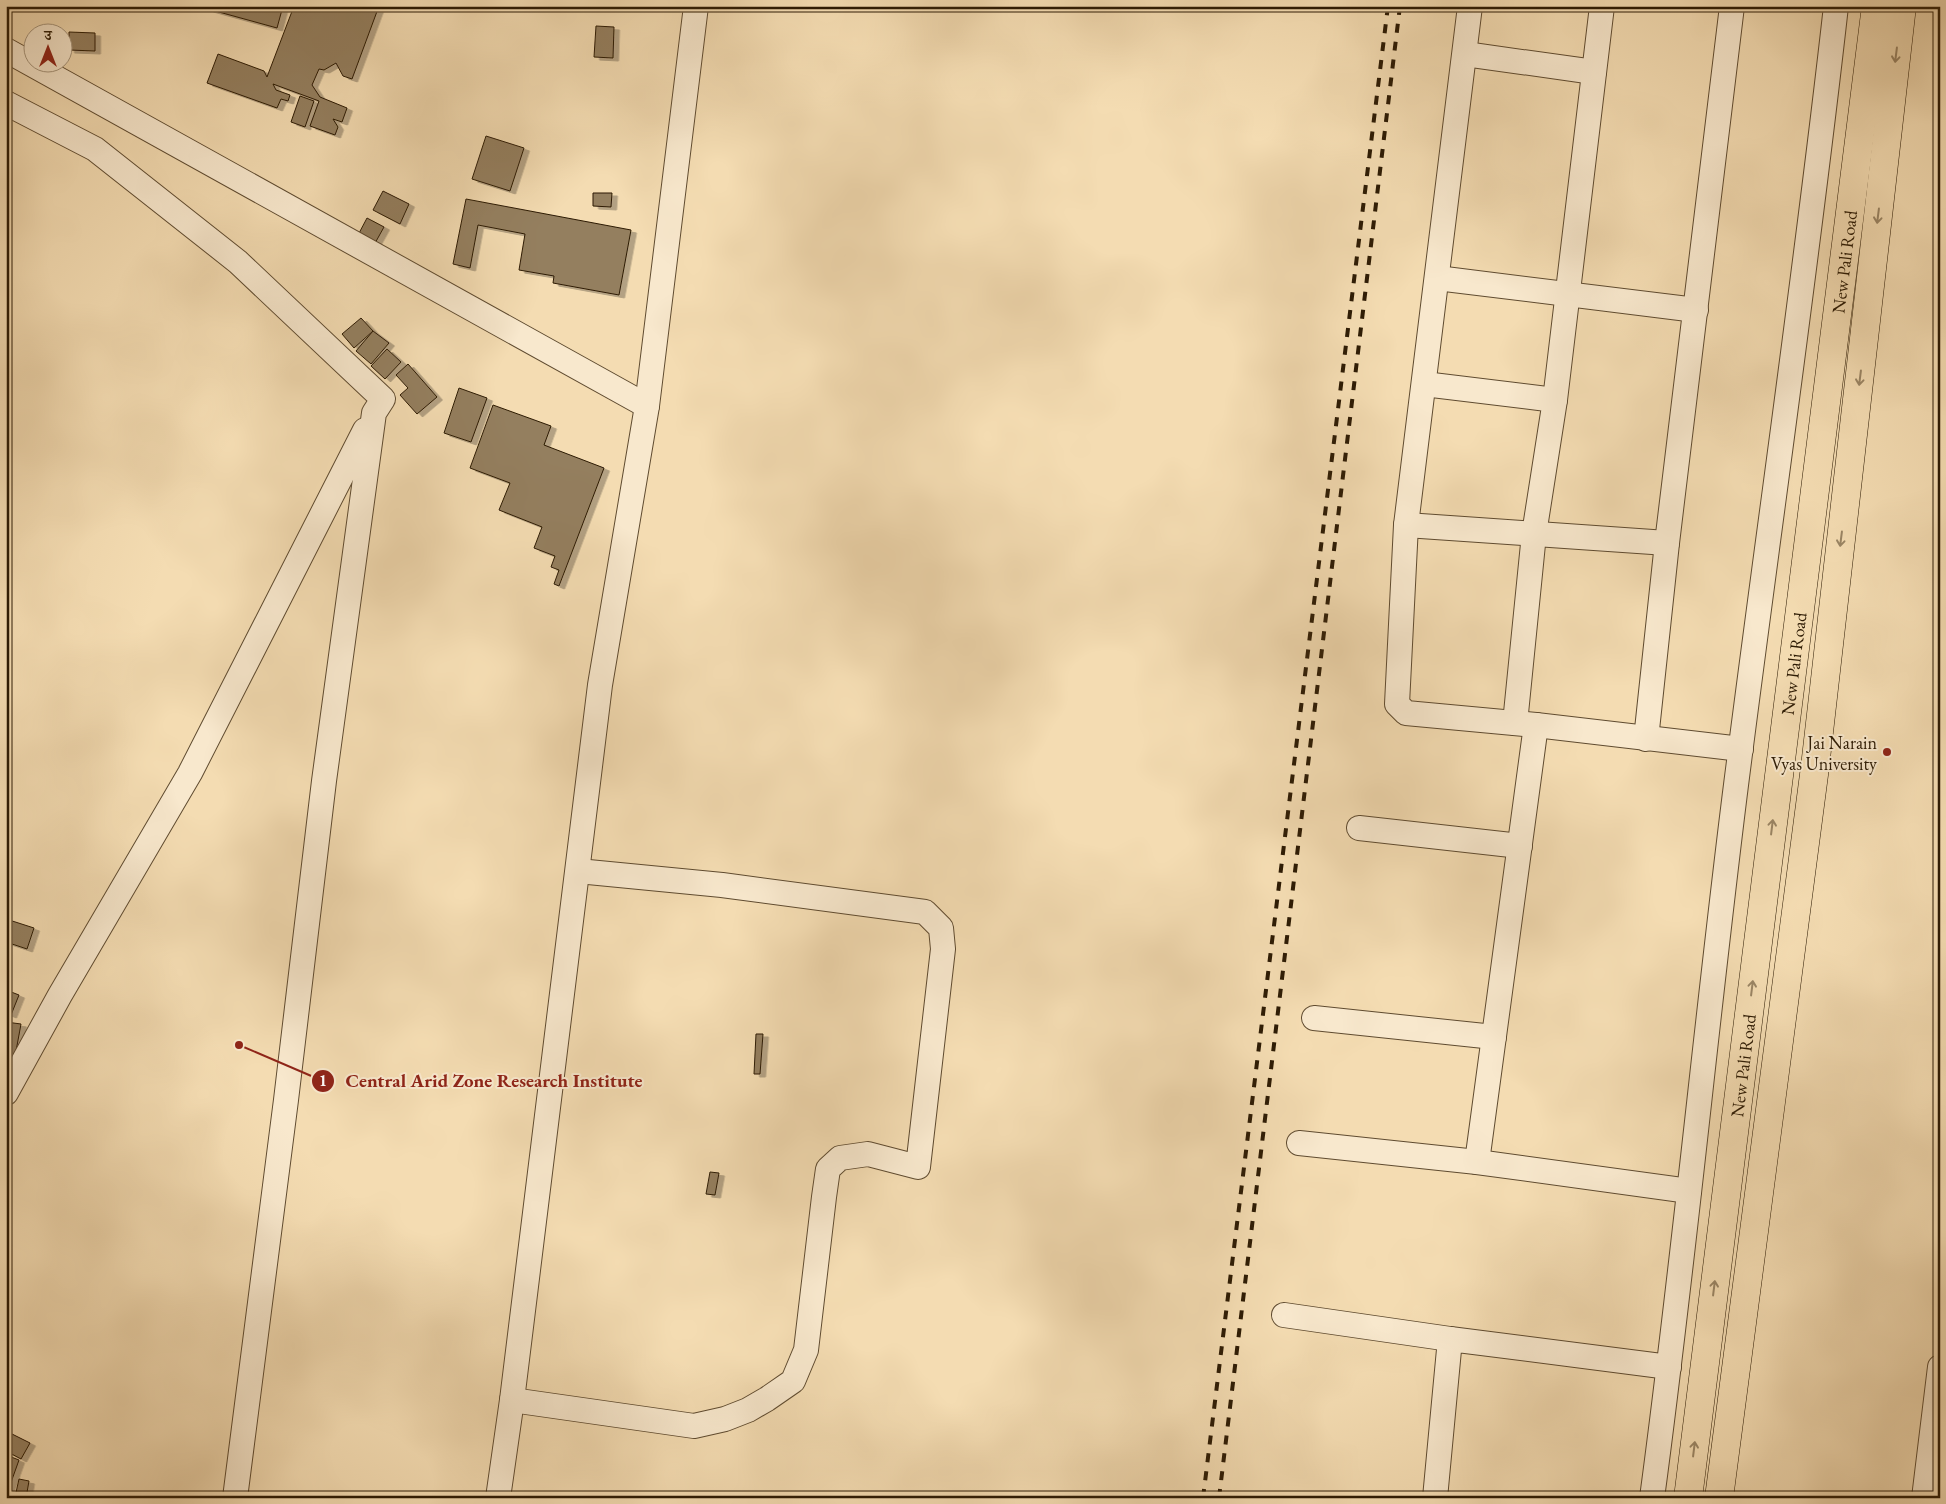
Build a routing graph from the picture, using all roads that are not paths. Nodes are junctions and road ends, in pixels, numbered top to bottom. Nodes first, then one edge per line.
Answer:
1 (696, 6) edge
2 (1470, 6) edge
3 (1602, 6) edge
4 (1732, 6) edge
5 (1836, 6) edge
6 (1876, 6) edge
7 (1902, 6) edge
8 (6, 50) edge
9 (1464, 54) junction
10 (1594, 72) junction
11 (6, 103) edge
12 (1437, 278) junction
13 (1567, 294) junction
14 (1696, 310) junction
15 (1424, 384) junction
16 (1555, 400) junction
17 (646, 406) junction
18 (374, 413) junction
19 (1406, 525) junction
20 (1534, 534) junction
21 (1667, 543) junction
22 (1526, 724) junction
23 (1646, 739) junction
24 (1741, 749) junction
25 (1359, 828) dead end
26 (1520, 846) junction
27 (578, 870) junction
28 (1314, 1018) dead end
29 (1494, 1037) junction
30 (6, 1092) edge
31 (1299, 1143) dead end
32 (1477, 1162) junction
33 (1689, 1190) junction
34 (1284, 1314) dead end
35 (1450, 1339) junction
36 (1670, 1367) junction
37 (1940, 1367) edge
38 (512, 1400) junction
39 (235, 1498) edge
40 (498, 1498) edge
41 (1435, 1498) edge
42 (1652, 1498) edge
43 (1688, 1498) edge
44 (1719, 1498) edge
45 (1924, 1498) edge

1 - 17 street
2 - 9 street
3 - 10 street
4 - 14 street
5 - 24 street
43 -> 6 highway, New Pali Road
7 -> 44 highway, New Pali Road
8 - 17 street
9 - 10 street
9 - 12 street
10 - 13 street
11 - 18 street
12 - 13 street
12 - 15 street
13 - 14 street
13 - 16 street
14 - 21 street
15 - 16 street
15 - 19 street
16 - 20 street
17 - 27 street
18 - 30 street
18 - 39 street
19 - 20 street
19 - 22 street
20 - 21 street
20 - 22 street
21 - 23 street
22 - 23 street
22 - 26 street
23 - 24 street
24 - 33 street
25 - 26 street
26 - 29 street
27 - 38 street
27 - 38 street
28 - 29 street
29 - 32 street
31 - 32 street
32 - 33 street
33 - 36 street
34 - 35 street
35 - 36 street
35 - 41 street
36 - 42 street
37 - 45 street
38 - 40 street

